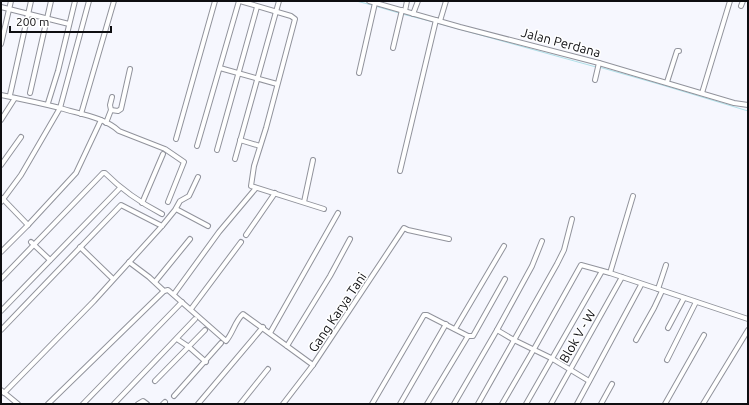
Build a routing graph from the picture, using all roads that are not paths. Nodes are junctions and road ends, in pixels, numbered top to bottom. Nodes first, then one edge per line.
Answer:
1 (11, 1) edge
2 (31, 1) edge
3 (51, 1) edge
4 (75, 1) edge
5 (89, 1) edge
6 (114, 1) edge
7 (215, 1) edge
8 (240, 1) edge
9 (280, 1) edge
10 (369, 1) edge
11 (407, 1) edge
12 (418, 1) edge
13 (446, 1) edge
14 (730, 1) edge
15 (374, 5) junction
16 (1, 7) edge
17 (257, 7) junction
18 (9, 9) junction
19 (403, 11) junction
20 (276, 12) junction
21 (28, 14) junction
22 (413, 14) junction
23 (47, 19) junction
24 (437, 22) junction
25 (69, 24) junction
26 (1, 44) edge
27 (393, 48) dead end
28 (679, 51) dead end
29 (598, 66) junction
30 (220, 68) junction
31 (130, 69) dead end
32 (239, 73) junction
33 (359, 73) dead end
34 (258, 79) junction
35 (595, 80) dead end
36 (667, 82) junction
37 (277, 84) junction
38 (30, 93) dead end
39 (702, 93) junction
40 (1, 95) edge
41 (10, 95) dead end
42 (14, 98) junction
43 (112, 98) dead end
44 (48, 103) dead end
45 (748, 105) edge
46 (60, 108) junction
47 (111, 110) junction
48 (81, 114) junction
49 (1, 120) edge
50 (101, 120) junction
51 (106, 123) junction
52 (21, 137) dead end
53 (176, 139) dead end
54 (240, 140) junction
55 (197, 146) dead end
56 (260, 146) junction
57 (216, 150) dead end
58 (163, 154) dead end
59 (235, 159) dead end
60 (313, 160) dead end
61 (1, 165) edge
62 (400, 171) dead end
63 (198, 177) dead end
64 (120, 188) junction
65 (256, 188) junction
66 (275, 193) junction
67 (633, 196) dead end
68 (2, 200) edge
69 (168, 202) dead end
70 (304, 202) junction
71 (142, 203) junction
72 (176, 209) junction
73 (324, 209) dead end
74 (338, 213) dead end
75 (162, 214) dead end
76 (572, 219) dead end
77 (28, 225) junction
78 (162, 226) junction
79 (208, 226) dead end
80 (246, 235) dead end
81 (190, 238) dead end
82 (350, 239) dead end
83 (449, 239) dead end
84 (542, 241) dead end
85 (241, 242) dead end
86 (32, 244) junction
87 (504, 246) dead end
88 (80, 247) junction
89 (1, 252) edge
90 (50, 260) junction
91 (128, 262) junction
92 (666, 265) dead end
93 (602, 271) junction
94 (610, 273) junction
95 (621, 278) junction
96 (113, 279) junction
97 (505, 279) dead end
98 (1, 280) edge
99 (155, 282) junction
100 (641, 285) junction
101 (658, 289) junction
102 (164, 291) junction
103 (662, 291) junction
104 (174, 294) junction
105 (684, 298) junction
106 (182, 302) junction
107 (696, 302) junction
108 (191, 309) junction
109 (1, 312) edge
110 (195, 319) dead end
111 (748, 319) edge
112 (446, 324) junction
113 (263, 327) junction
114 (668, 328) dead end
115 (455, 329) junction
116 (1, 330) edge
117 (205, 330) dead end
118 (497, 330) junction
119 (748, 330) edge
120 (270, 333) junction
121 (704, 335) dead end
122 (468, 336) junction
123 (177, 339) junction
124 (514, 340) junction
125 (636, 340) dead end
126 (222, 343) dead end
127 (287, 346) junction
128 (189, 347) junction
129 (534, 349) junction
130 (551, 358) junction
131 (667, 360) dead end
132 (206, 362) junction
133 (313, 365) junction
134 (570, 368) junction
135 (268, 369) dead end
136 (155, 381) dead end
137 (589, 381) junction
138 (612, 384) dead end
139 (3, 391) edge
140 (174, 396) dead end
141 (17, 404) edge
142 (48, 404) edge
143 (83, 404) edge
144 (114, 404) edge
145 (138, 404) edge
146 (147, 404) edge
147 (198, 404) edge
148 (240, 404) edge
149 (282, 404) edge
150 (372, 404) edge
151 (400, 404) edge
152 (427, 404) edge
153 (454, 404) edge
154 (478, 404) edge
155 (502, 404) edge
156 (526, 404) edge
157 (551, 404) edge
158 (577, 404) edge
159 (601, 404) edge
160 (666, 404) edge
161 (704, 404) edge

1 - 18 street
2 - 21 street
3 - 23 street
4 - 25 street
5 - 46 street
6 - 48 street
7 - 53 street
8 - 17 street
8 - 30 street
9 - 20 street
10 - 15 street, Jalan Perdana
11 - 19 street
12 - 22 street
13 - 24 street
14 - 39 street
15 - 19 street, Jalan Perdana
15 - 33 street
16 - 18 street
17 - 20 street
17 - 32 street
18 - 21 street
18 - 26 street
19 - 22 street, Jalan Perdana
19 - 27 street
20 - 34 street
20 - 37 street
21 - 23 street
21 - 41 street
22 - 24 street, Jalan Perdana
23 - 25 street
23 - 38 street
24 - 29 street, Jalan Perdana
24 - 62 street
25 - 44 street
28 - 36 street
29 - 35 street
29 - 36 street, Jalan Perdana
30 - 32 street
30 - 55 street
31 - 47 street
32 - 34 street
32 - 57 street
34 - 37 street
34 - 54 street
36 - 39 street, Jalan Perdana
37 - 56 street
39 - 45 street, Jalan Perdana
40 - 42 street
42 - 46 street
42 - 49 street
43 - 47 street
46 - 48 street
46 - 68 street
47 - 51 street
48 - 50 street
50 - 51 street
50 - 77 street
51 - 69 street
52 - 61 street
54 - 56 street
54 - 59 street
56 - 65 street
58 - 71 street
60 - 70 street
63 - 72 street
64 - 71 street
64 - 86 street
64 - 90 street
65 - 66 street
65 - 104 street
66 - 70 street
66 - 80 street
67 - 94 street
68 - 77 street
70 - 73 street
71 - 75 street
72 - 78 street
72 - 79 street
74 - 120 street
76 - 124 street
77 - 89 street
78 - 88 street
78 - 91 street
81 - 99 street
82 - 127 street
83 - 133 street, Gang Karya Tani
84 - 118 street
85 - 108 street
86 - 90 street
86 - 98 street
87 - 115 street
88 - 96 street
88 - 116 street
90 - 109 street
91 - 96 street
91 - 99 street
92 - 101 street
93 - 94 street
93 - 129 street
93 - 130 street
94 - 95 street
95 - 100 street
95 - 134 street, Blok V - W
96 - 139 street
97 - 122 street
99 - 102 street
100 - 101 street
100 - 137 street
101 - 103 street
102 - 104 street
102 - 142 street
103 - 105 street
103 - 125 street
104 - 106 street
105 - 107 street
105 - 114 street
106 - 108 street
106 - 143 street
107 - 111 street
107 - 131 street
108 - 113 street
110 - 123 street
112 - 115 street
112 - 150 street
112 - 151 street
113 - 120 street
113 - 147 street
115 - 122 street
117 - 128 street
118 - 124 street
118 - 153 street
119 - 161 street
120 - 127 street
121 - 160 street
122 - 152 street
123 - 128 street
123 - 144 street
124 - 129 street
124 - 154 street
126 - 132 street
127 - 133 street
128 - 132 street
128 - 136 street
129 - 130 street
129 - 155 street
130 - 134 street
130 - 156 street
132 - 140 street
133 - 149 street, Gang Karya Tani
134 - 137 street
134 - 157 street, Blok V - W
135 - 148 street
137 - 158 street
138 - 159 street
139 - 141 street
145 - 146 street

